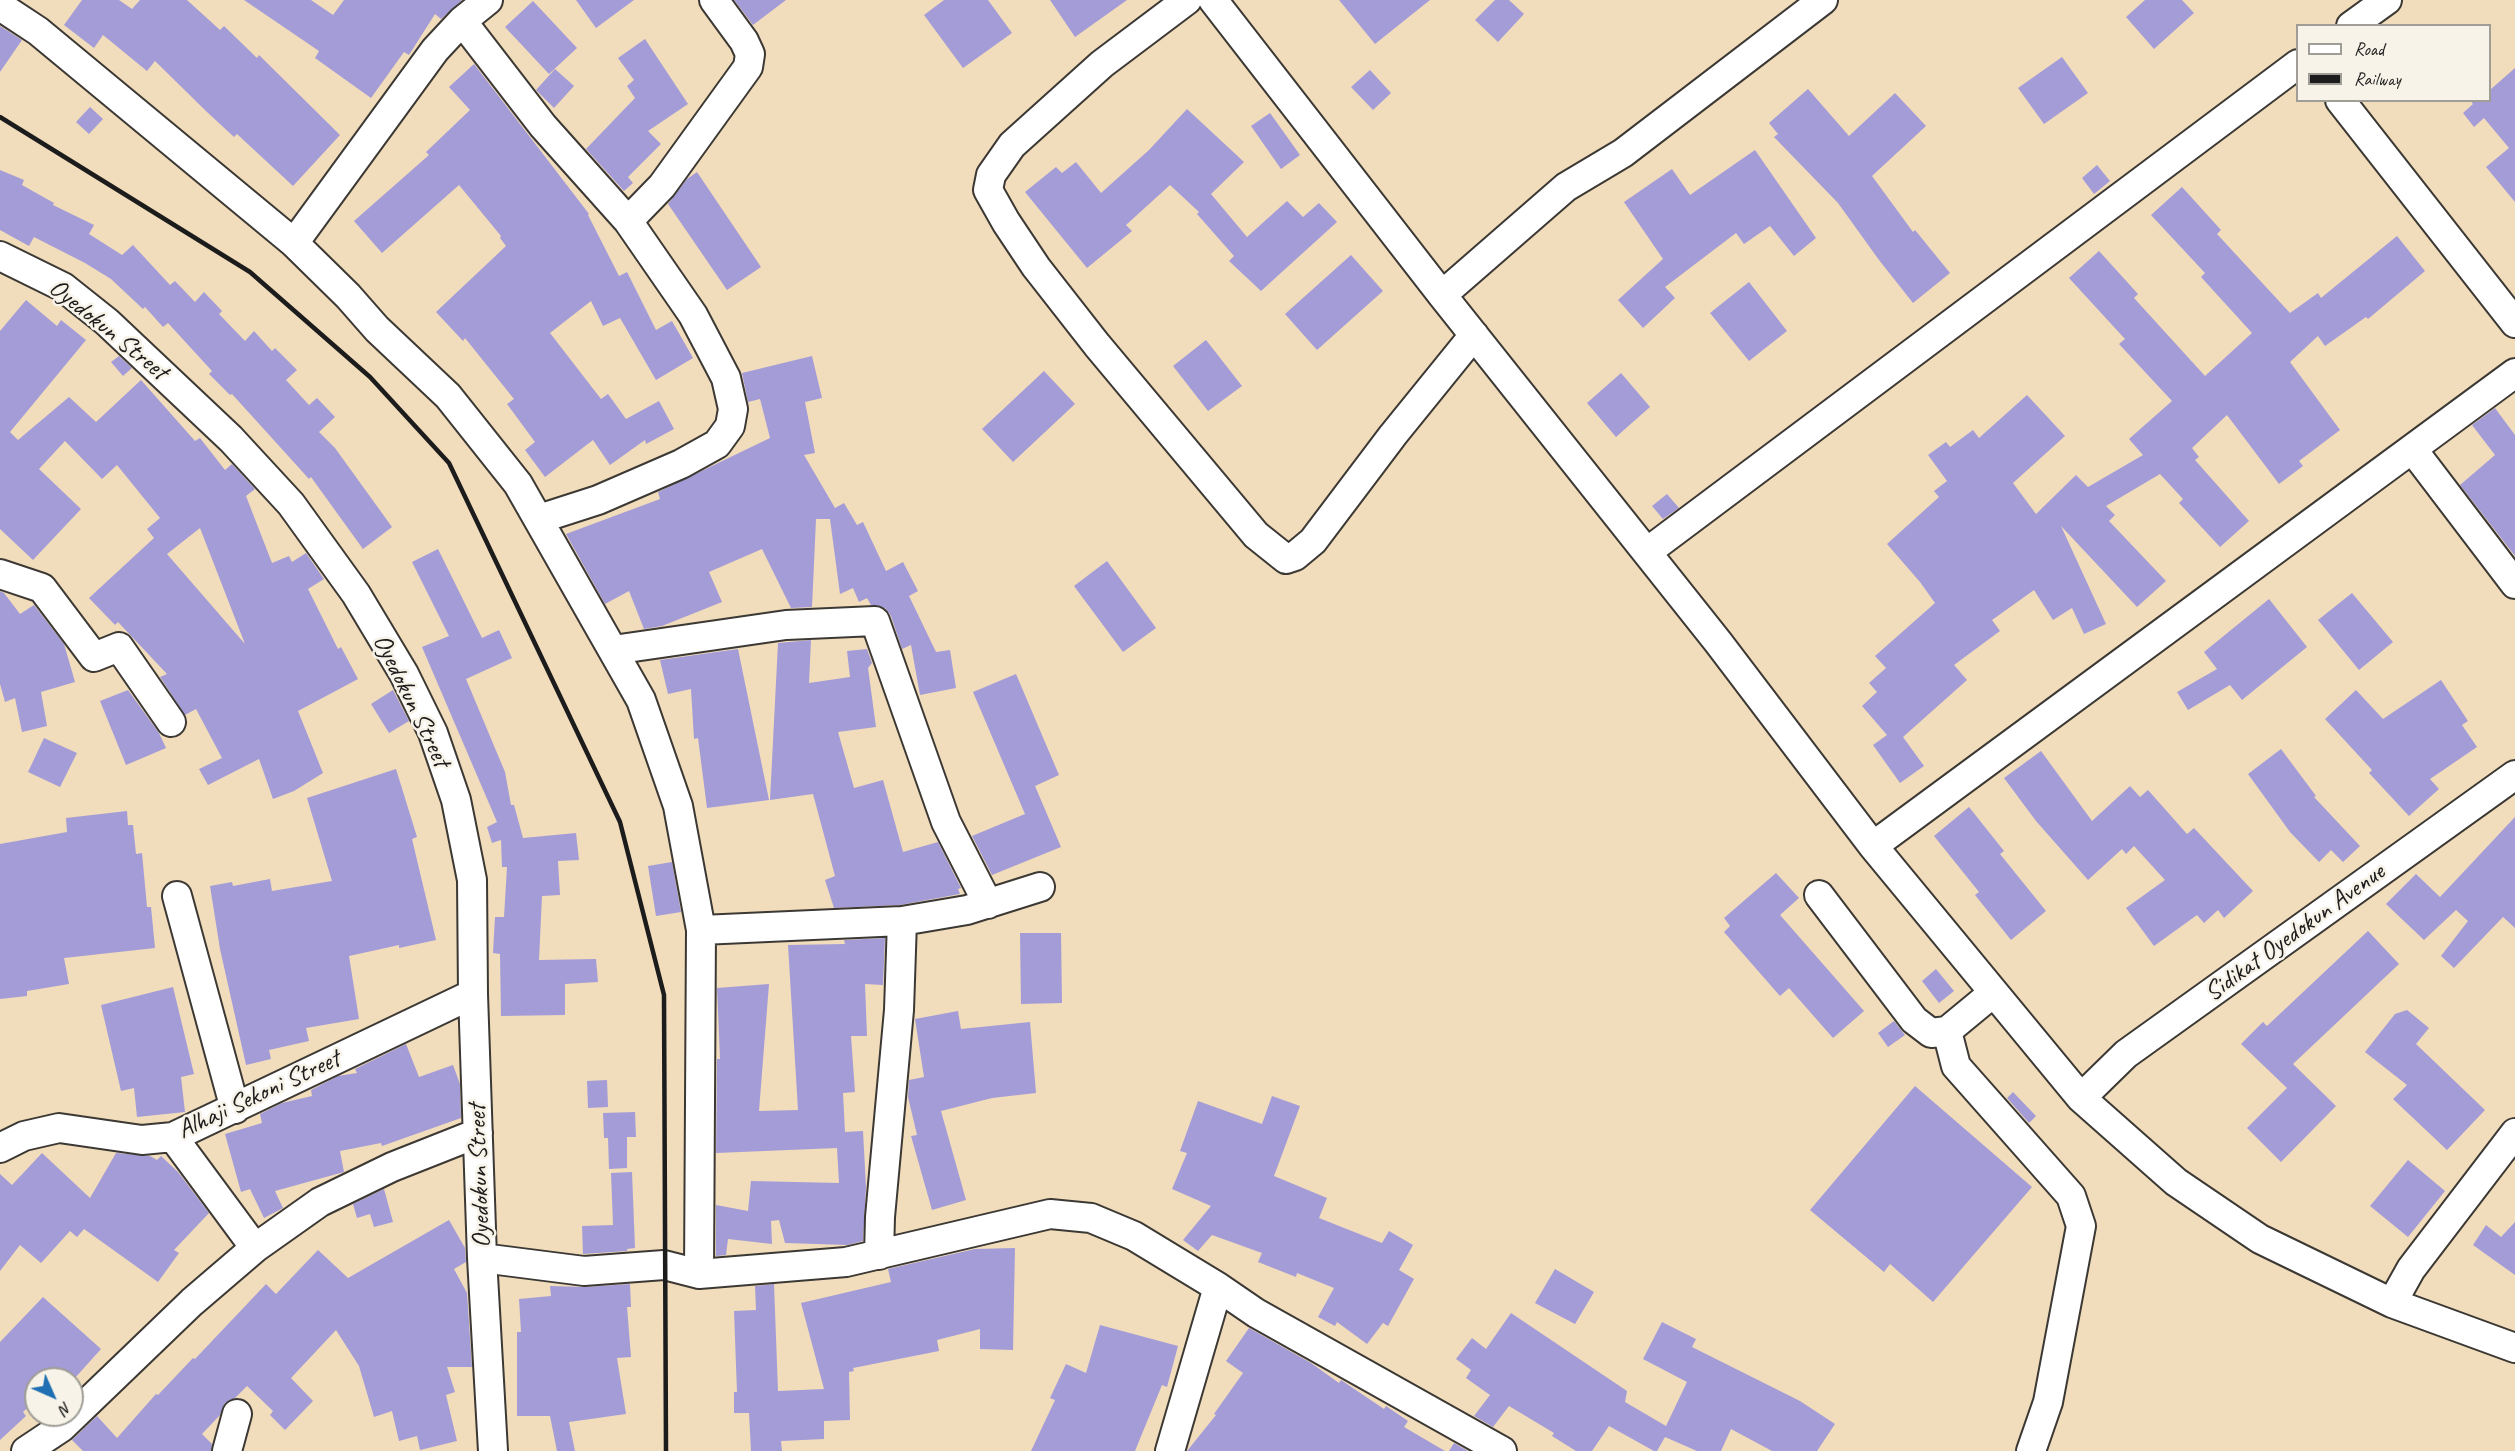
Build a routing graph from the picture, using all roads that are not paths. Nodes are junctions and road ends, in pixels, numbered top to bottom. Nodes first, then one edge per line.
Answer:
1 (488, 0) edge
2 (714, 0) edge
3 (1187, 0) edge
4 (1823, 0) edge
5 (2387, 0) edge
6 (1220, 2) edge
7 (0, 6) edge
8 (462, 21) junction
9 (2354, 24) edge
10 (2296, 65) edge
11 (2342, 102) edge
12 (628, 221) junction
13 (294, 243) junction
14 (0, 256) edge
15 (1442, 295) junction
16 (2515, 323) edge
17 (1474, 335) junction
18 (2515, 373) edge
19 (2413, 450) junction
20 (539, 519) junction
21 (1647, 552) junction
22 (0, 574) edge
23 (2515, 584) edge
24 (613, 650) junction
25 (171, 722) dead end
26 (2515, 775) edge
27 (1873, 846) junction
28 (1040, 887) dead end
29 (1819, 895) dead end
30 (177, 896) dead end
31 (988, 904) junction
32 (902, 921) junction
33 (701, 930) junction
34 (1994, 993) junction
35 (473, 994) junction
36 (1947, 1031) junction
37 (2081, 1098) junction
38 (235, 1109) junction
39 (478, 1133) junction
40 (2515, 1133) edge
41 (173, 1137) junction
42 (0, 1148) edge
43 (255, 1248) junction
44 (879, 1255) junction
45 (482, 1258) junction
46 (699, 1274) junction
47 (1218, 1287) junction
48 (2392, 1303) junction
49 (2515, 1348) edge
50 (237, 1414) dead end
51 (26, 1451) edge
52 (227, 1451) edge
53 (493, 1451) edge
54 (1170, 1451) edge
55 (1502, 1451) edge
56 (2031, 1451) edge

1 - 8 street
2 - 12 street
3 - 17 street
4 - 15 street
5 - 9 street
6 - 15 street
7 - 13 street
8 - 12 street
8 - 13 street
10 - 21 street
11 - 16 street
12 - 20 street
13 - 20 street
14 - 35 street, Oyedokun Street
15 - 17 street
17 - 21 street
18 - 19 street
19 - 23 street
19 - 27 street
20 - 24 street
21 - 27 street
22 - 25 street
24 - 31 street
24 - 33 street
26 - 37 street, Sidikat Oyedokun Avenue
27 - 34 street
28 - 31 street
29 - 36 street
30 - 38 street
31 - 32 street
32 - 33 street
32 - 44 street
33 - 46 street
34 - 36 street
34 - 37 street
35 - 38 street, Alhaji Sekoni Street
35 - 39 street, Oyedokun Street
36 - 56 street
37 - 48 street
38 - 41 street, Alhaji Sekoni Street
39 - 43 street
39 - 45 street, Oyedokun Street
40 - 48 street
41 - 42 street, Alhaji Sekoni Street
41 - 43 street
43 - 51 street
44 - 46 street
44 - 47 street
45 - 46 street
45 - 53 street, Oyedokun Street
47 - 54 street
47 - 55 street
48 - 49 street
50 - 52 street

